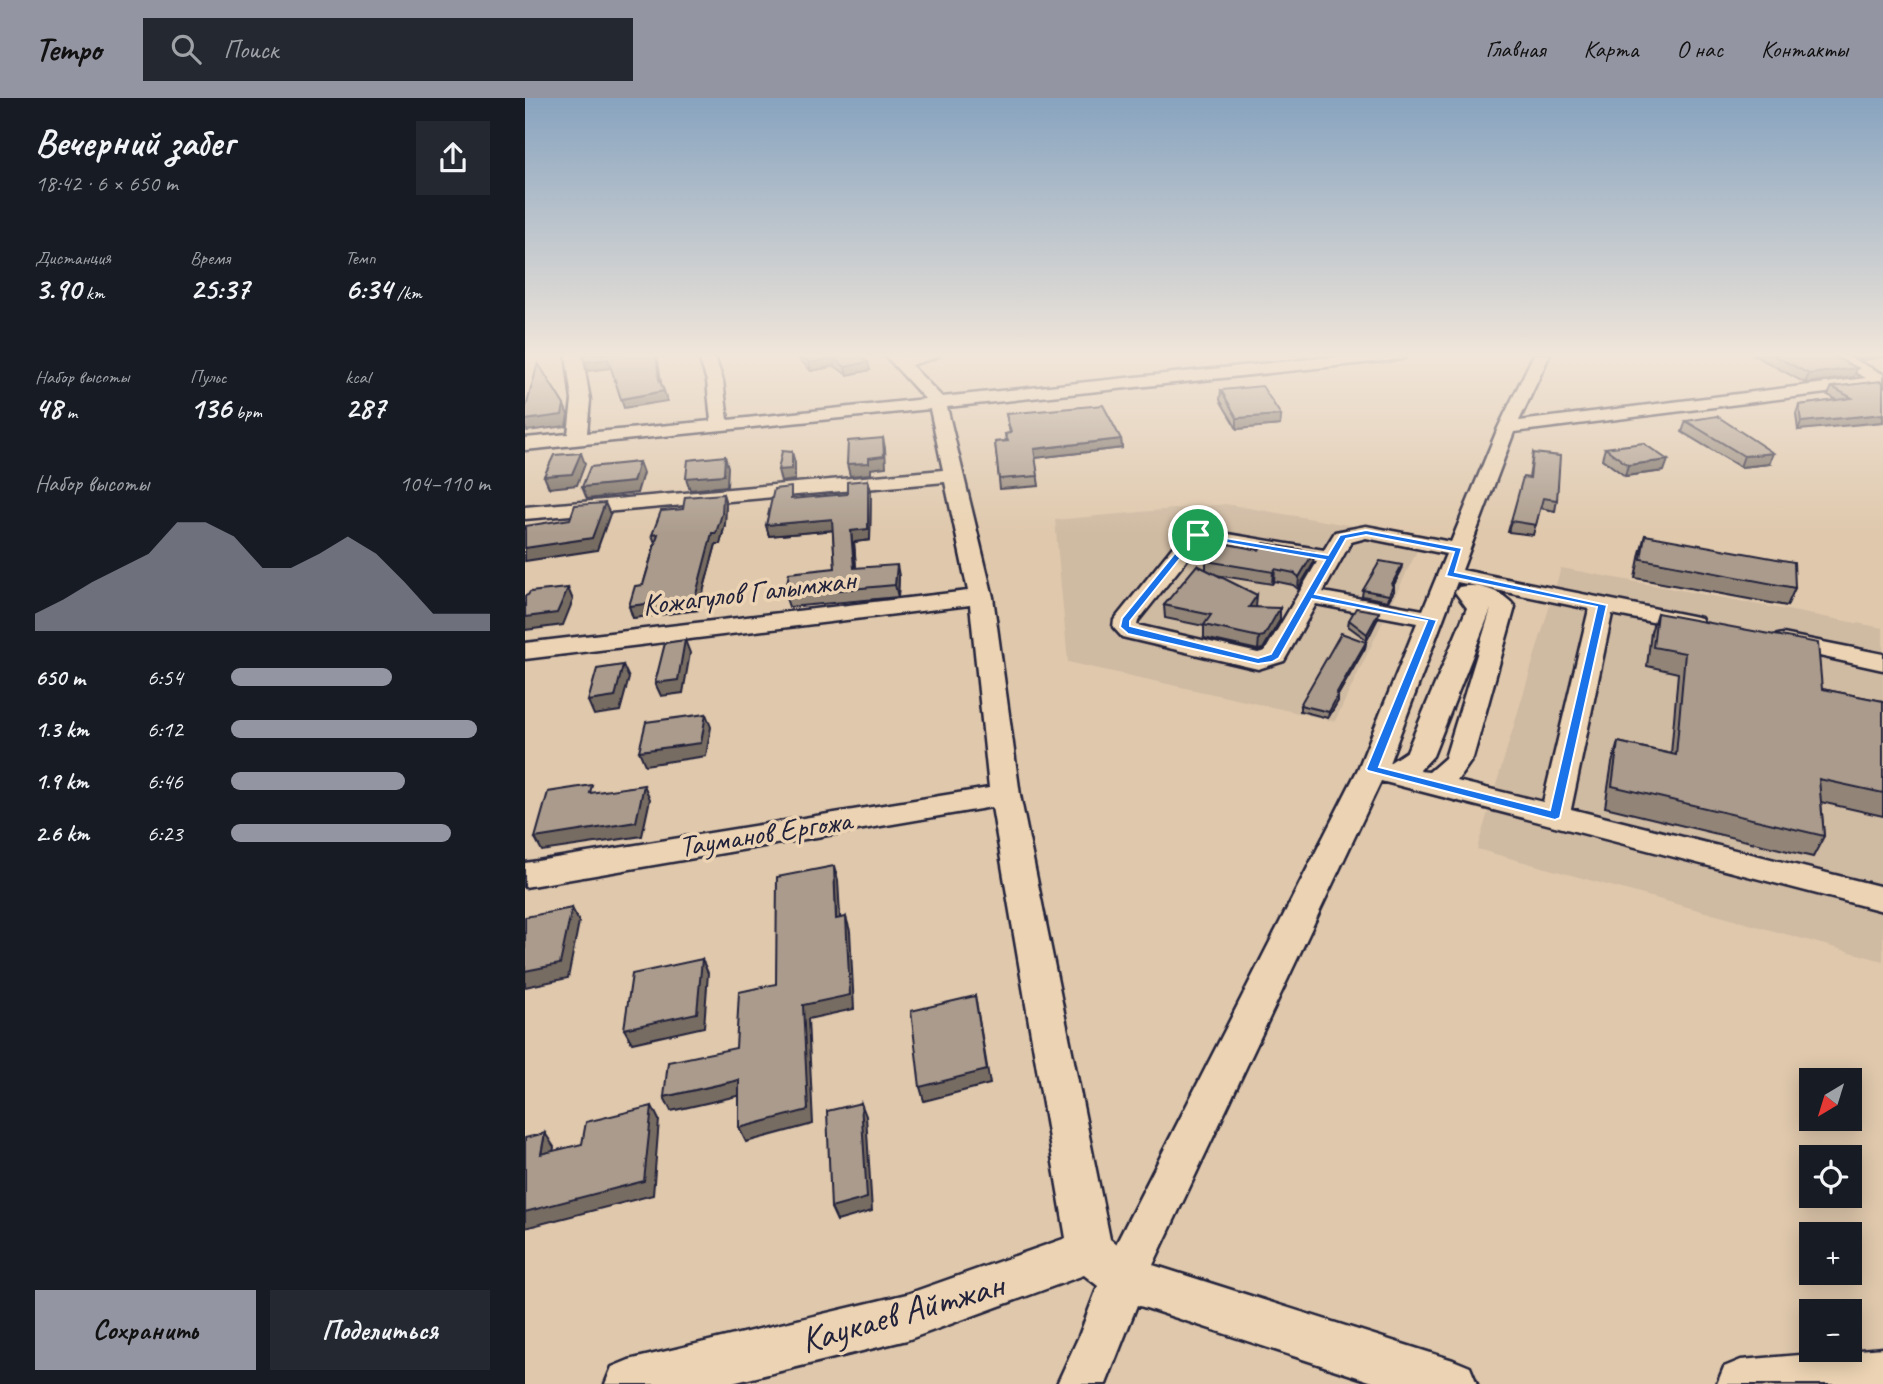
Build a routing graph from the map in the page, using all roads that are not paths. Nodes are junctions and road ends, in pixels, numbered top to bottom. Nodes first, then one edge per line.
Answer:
1 (580, 414) edge
2 (719, 414) edge
3 (828, 414) edge
4 (940, 414) edge
5 (1514, 414) edge
6 (1617, 414) edge
7 (720, 426) junction
8 (1507, 428) junction
9 (577, 439) junction
10 (525, 444) edge
11 (954, 475) junction
12 (525, 513) edge
13 (1330, 558) junction
14 (1455, 576) junction
15 (1309, 596) junction
16 (981, 597) junction
17 (1602, 605) junction
18 (1432, 620) junction
19 (1709, 626) edge
20 (1763, 637) edge
21 (525, 651) edge
22 (1883, 662) edge
23 (1379, 771) junction
24 (1429, 783) junction
25 (1005, 795) junction
26 (1555, 816) junction
27 (525, 875) edge
28 (1883, 899) edge
29 (1107, 1264) junction
30 (1883, 1372) edge
31 (629, 1384) edge
32 (1081, 1384) edge
33 (1453, 1384) edge
34 (1741, 1384) edge

1 - 9 street
2 - 7 street
3 - 7 street
4 - 11 street
5 - 8 street
6 - 8 street
7 - 9 street
8 - 14 street
9 - 10 street
11 - 12 street
11 - 16 street
13 - 14 street
13 - 15 street
13 - 15 street
14 - 17 street
14 - 18 street
14 - 23 street
14 - 24 street
15 - 18 street
16 - 21 street, Кожагулов Галымжан
16 - 25 street
17 - 19 street
17 - 26 street
18 - 23 street
20 - 22 street
23 - 24 street
23 - 29 street
24 - 26 street
25 - 27 street, Тауманов Ергожа
25 - 29 street
26 - 28 street
29 - 31 street, Каукаев Айтжан
29 - 32 street
29 - 33 street
30 - 34 street

